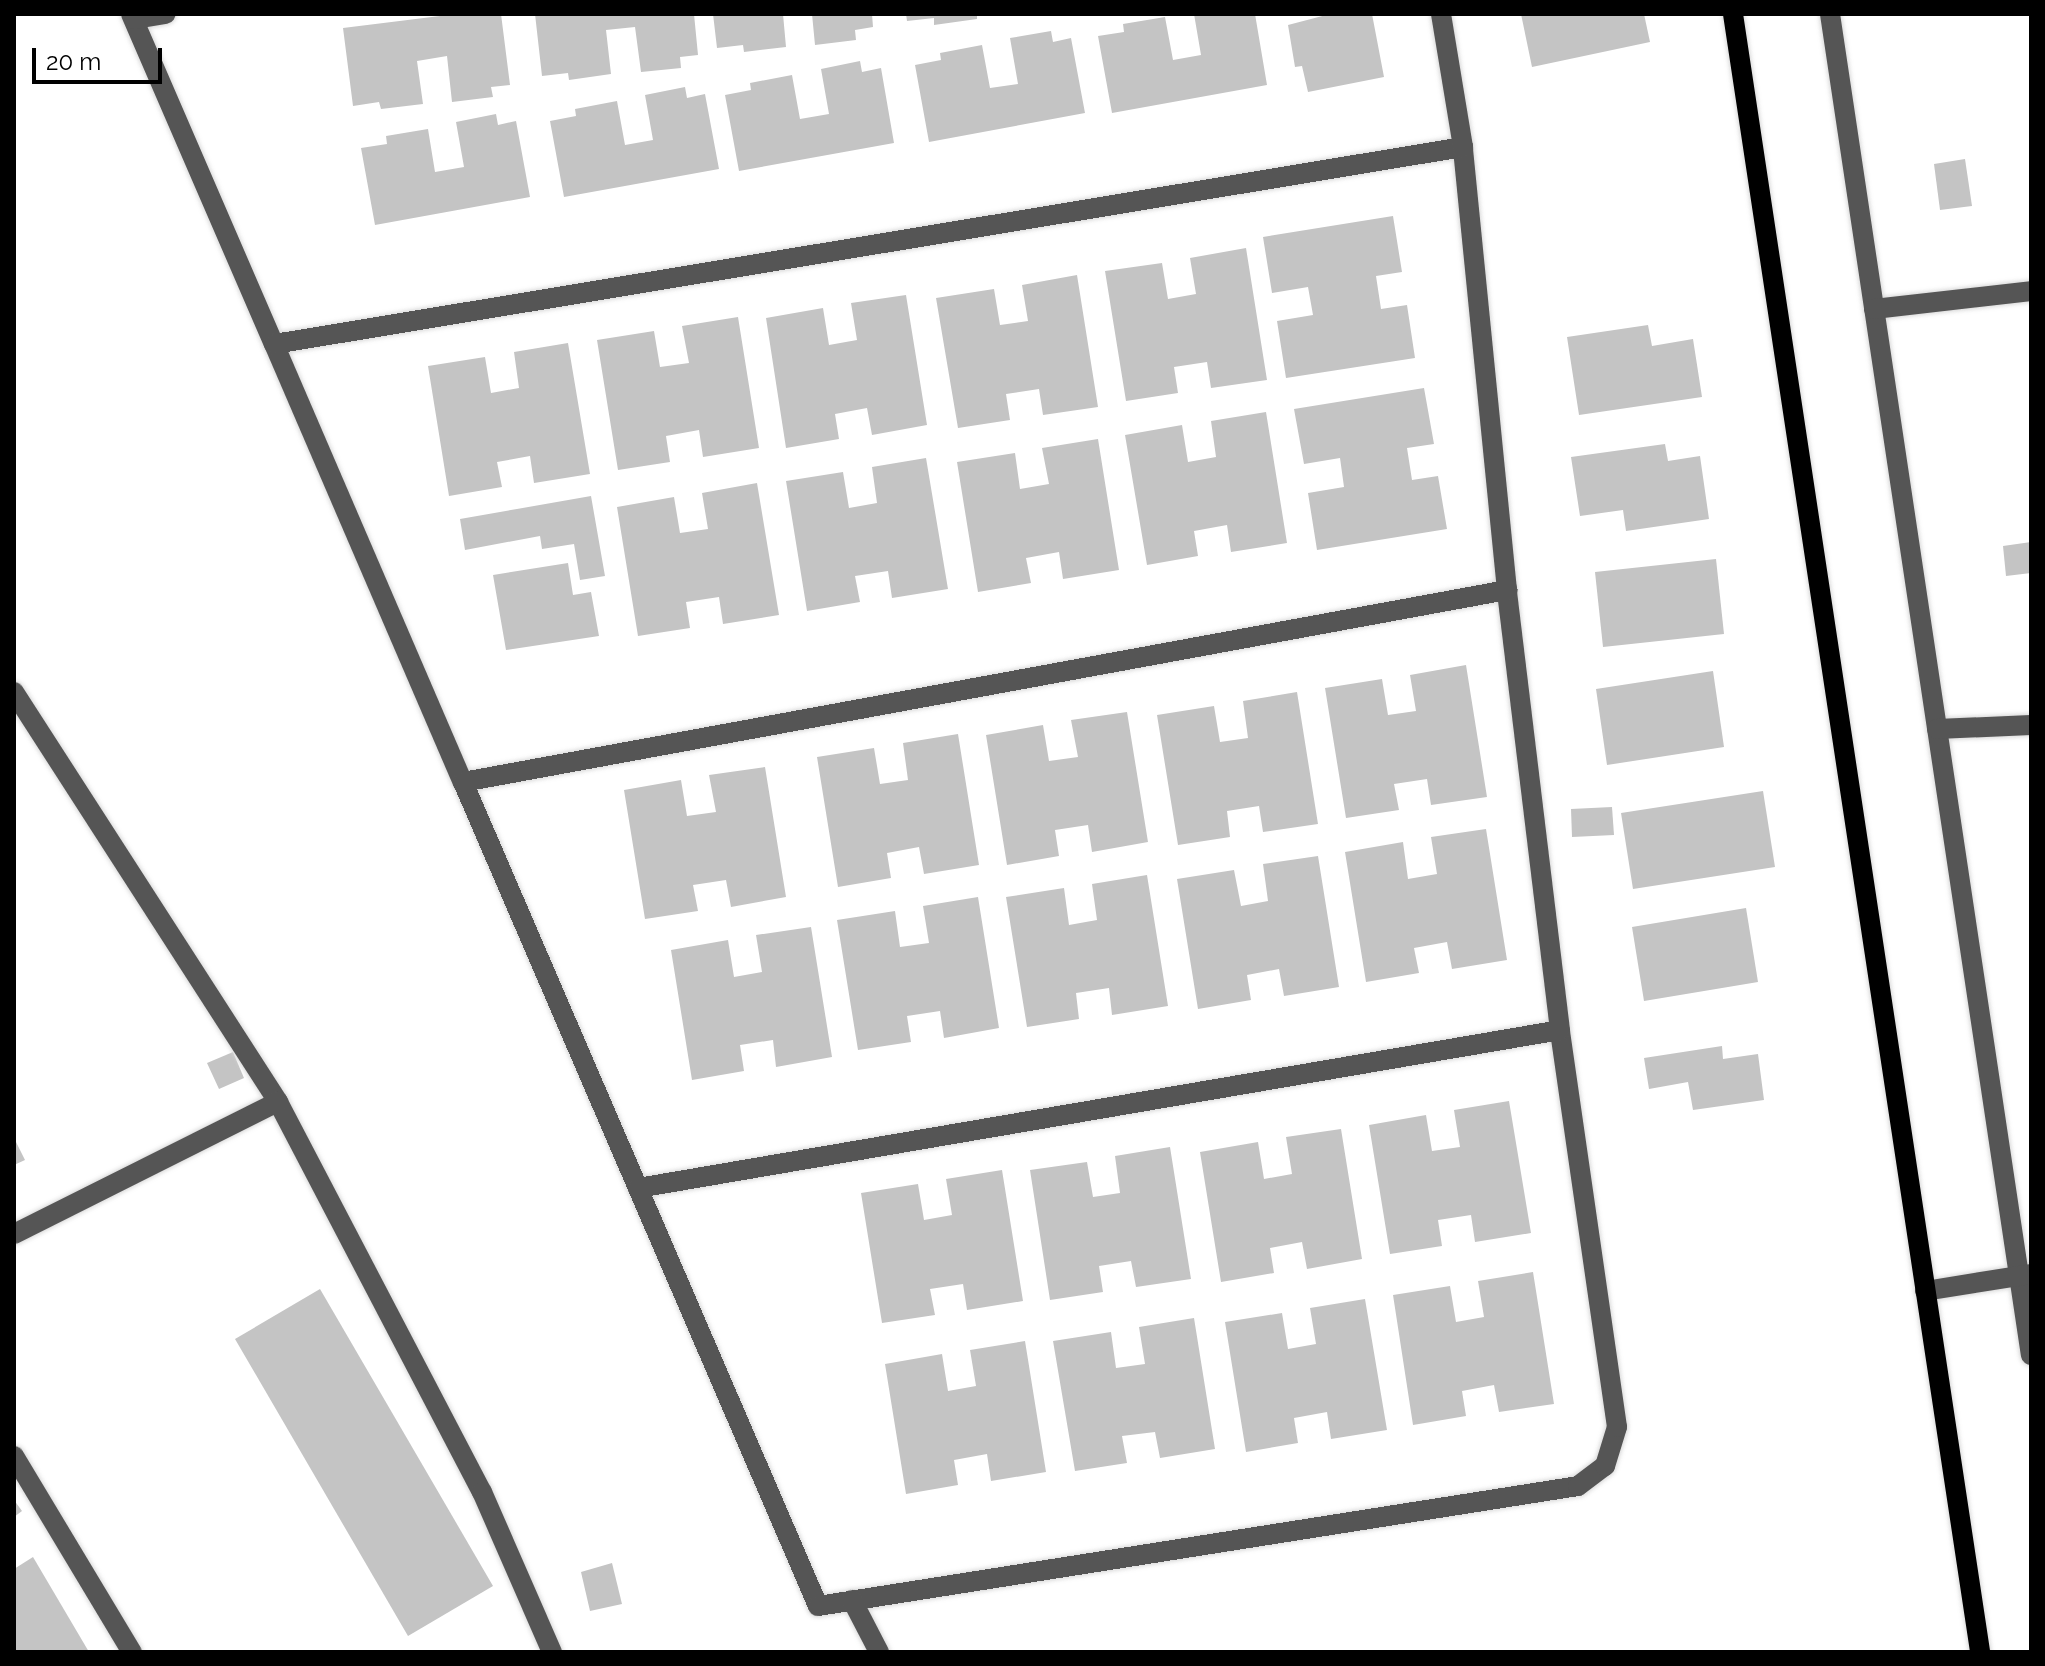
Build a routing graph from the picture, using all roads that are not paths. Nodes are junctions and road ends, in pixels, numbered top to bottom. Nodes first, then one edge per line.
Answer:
1 (166, 14) edge
2 (1441, 14) edge
3 (1733, 14) edge
4 (1830, 14) edge
5 (132, 16) edge
6 (1463, 147) junction
7 (2031, 291) edge
8 (1874, 309) junction
9 (274, 344) junction
10 (1507, 590) junction
11 (14, 692) edge
12 (2031, 725) edge
13 (1937, 729) junction
14 (463, 782) junction
15 (1560, 1030) junction
16 (278, 1102) junction
17 (638, 1188) junction
18 (14, 1234) edge
19 (2025, 1275) edge
20 (1925, 1291) junction
21 (2031, 1355) edge
22 (14, 1456) edge
23 (852, 1600) junction
24 (132, 1652) edge
25 (552, 1652) edge
26 (879, 1652) edge
27 (1980, 1652) edge

1 - 5 street
2 - 6 street
3 - 20 main road
4 - 8 street
5 - 9 street
6 - 9 street
6 - 10 street
7 - 8 street
8 - 13 street
9 - 14 street
10 - 14 street
10 - 15 street
11 - 16 street
12 - 13 street
13 - 19 street
14 - 17 street
15 - 17 street
15 - 23 street
16 - 18 street
16 - 25 street
17 - 23 street
19 - 20 street
19 - 21 street
20 - 27 main road
22 - 24 street
23 - 26 street

